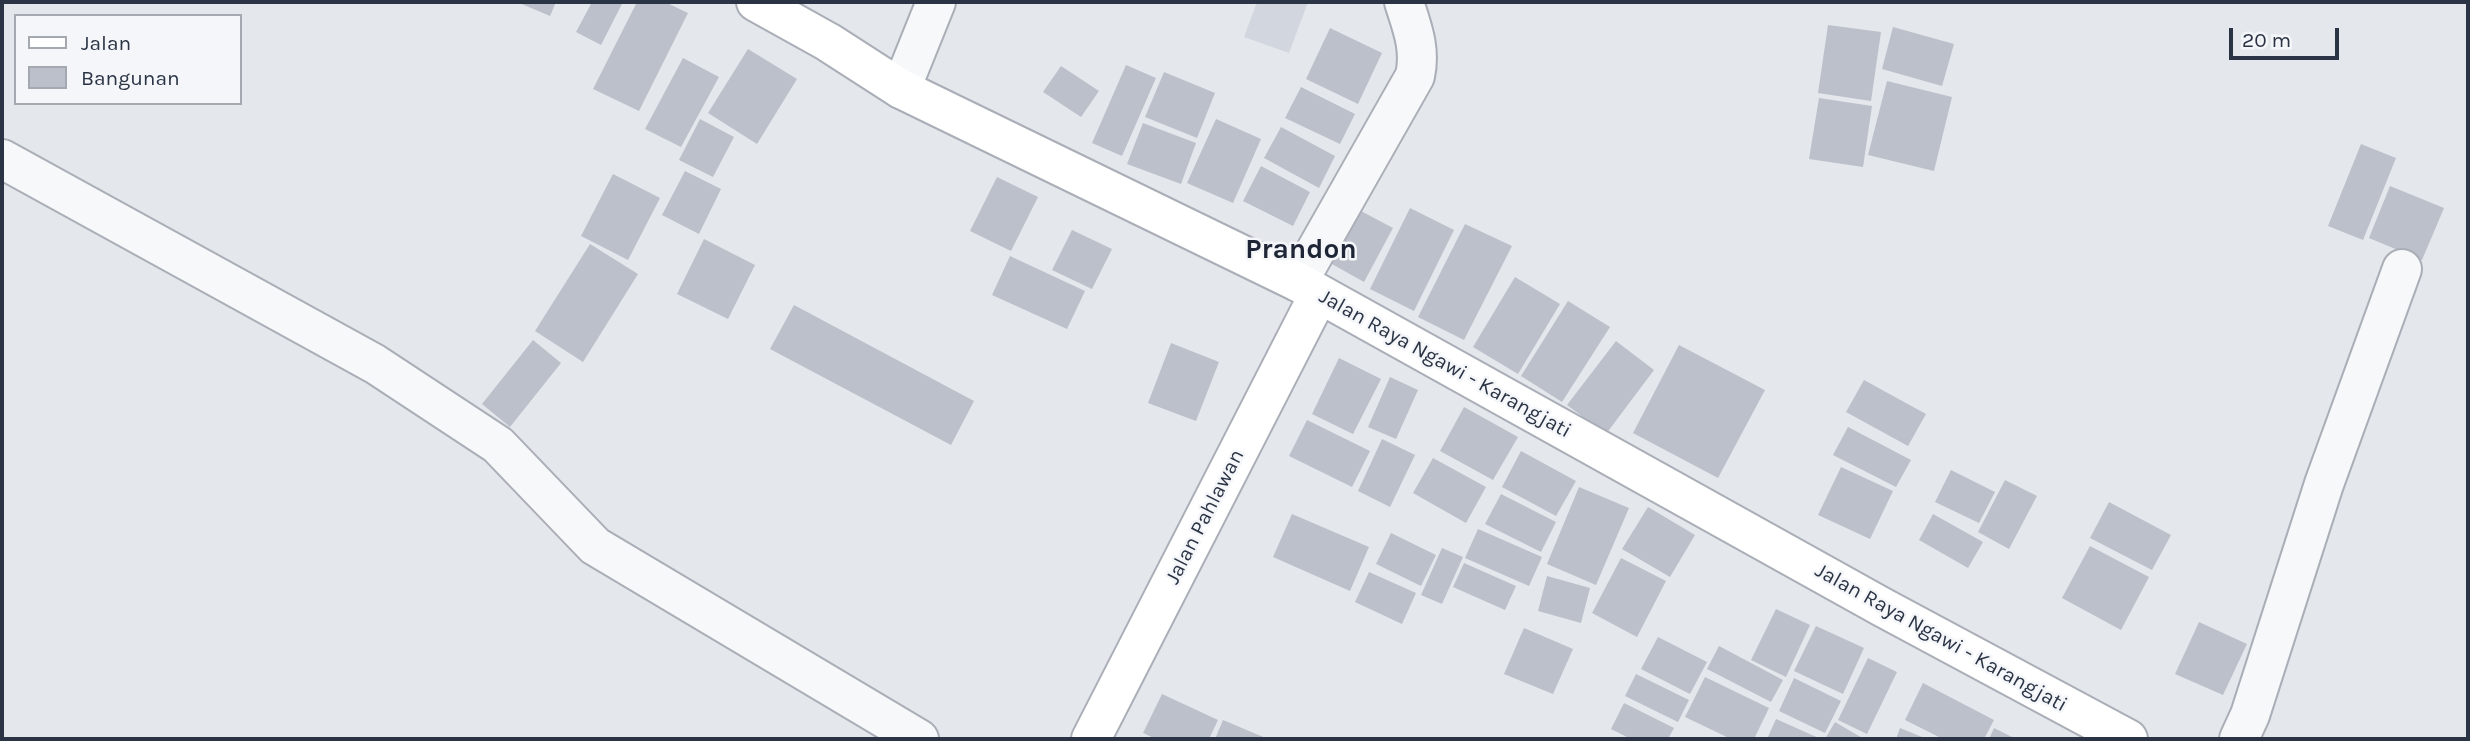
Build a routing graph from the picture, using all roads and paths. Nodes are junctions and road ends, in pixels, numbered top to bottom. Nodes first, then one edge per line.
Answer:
1 (756, 2) edge
2 (936, 2) edge
3 (1404, 2) edge
4 (901, 89) junction
5 (2, 159) edge
6 (2402, 270) dead end
7 (1308, 288) junction
8 (919, 739) edge
9 (1091, 739) edge
10 (2128, 739) edge
11 (2239, 739) edge

1 - 4 main road, Jalan Raya Ngawi - Karangjati
2 - 4 street
3 - 7 street
4 - 7 main road, Jalan Raya Ngawi - Karangjati
5 - 8 street
6 - 11 street
7 - 9 main road, Jalan Pahlawan
7 - 10 main road, Jalan Raya Ngawi - Karangjati

